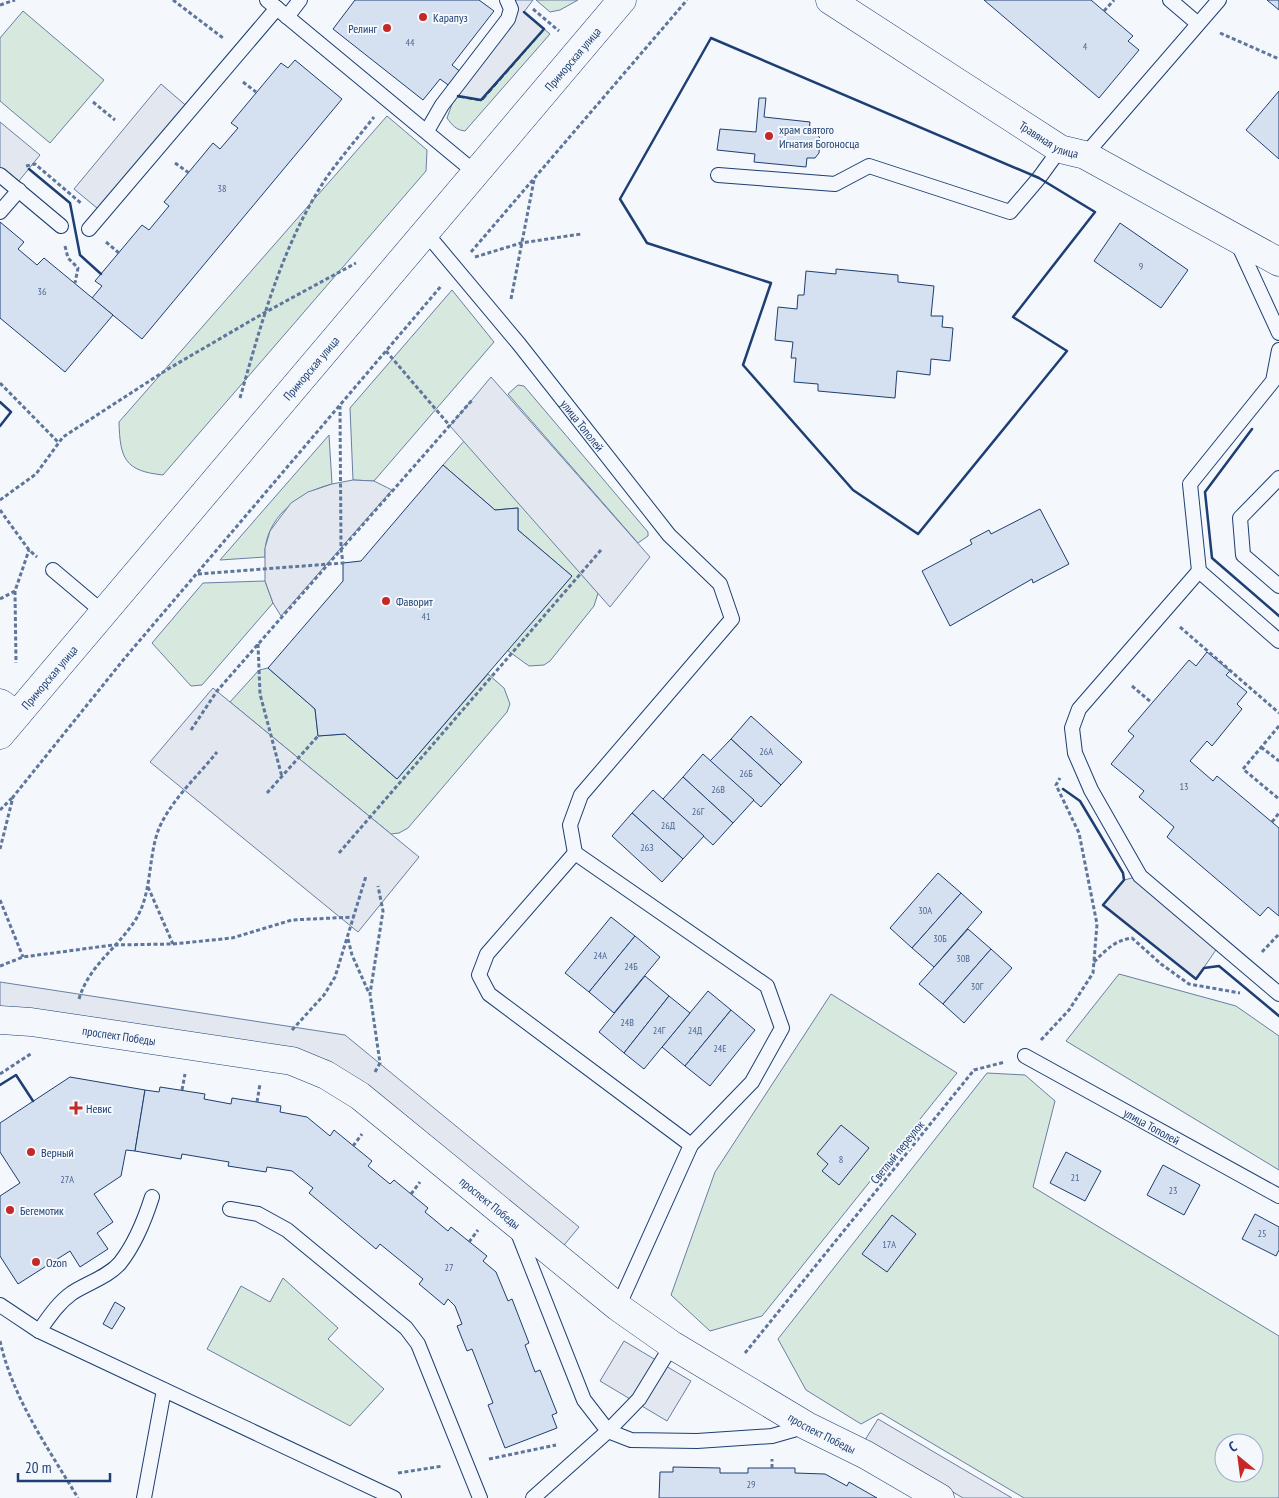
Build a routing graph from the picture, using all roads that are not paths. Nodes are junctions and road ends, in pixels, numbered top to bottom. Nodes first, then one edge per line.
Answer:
1 (300, 0) edge
2 (507, 0) edge
3 (622, 0) edge
4 (830, 0) edge
5 (1170, 0) edge
6 (1219, 0) edge
7 (277, 8) edge
8 (1197, 23) junction
9 (427, 131) junction
10 (1073, 152) junction
11 (477, 174) junction
12 (0, 175) edge
13 (718, 175) dead end
14 (19, 190) junction
15 (0, 212) edge
16 (61, 226) road end
17 (89, 229) dead end
18 (426, 233) junction
19 (1235, 236) junction
20 (1279, 262) edge
21 (1279, 333) edge
22 (1279, 350) edge
23 (1276, 383) edge
24 (1279, 478) edge
25 (53, 570) road end
26 (1199, 572) junction
27 (1279, 586) edge
28 (104, 613) junction
29 (1279, 641) edge
30 (6, 717) edge
31 (575, 853) junction
32 (1279, 994) edge
33 (0, 1020) edge
34 (1025, 1056) road end
35 (691, 1145) junction
36 (1279, 1196) edge
37 (152, 1197) dead end
38 (230, 1209) dead end
39 (514, 1222) junction
40 (0, 1305) edge
41 (618, 1307) junction
42 (39, 1331) junction
43 (672, 1345) junction
44 (164, 1390) junction
45 (807, 1426) junction
46 (605, 1434) junction
47 (144, 1498) edge
48 (394, 1498) edge
49 (480, 1498) edge
50 (533, 1498) edge
51 (940, 1498) edge

1 - 7 lane
2 - 9 lane
3 - 11 street, Приморская улица
4 - 10 street, Травяная улица
5 - 8 lane
6 - 8 lane
7 - 9 lane
7 - 17 lane
8 - 10 lane
9 - 11 lane
10 - 13 lane
10 - 19 street, Травяная улица
11 - 18 street, Приморская улица
12 - 14 lane
14 - 15 lane
14 - 16 lane
18 - 28 street, Приморская улица
18 - 31 lane, улица Тополей
19 - 20 street, Травяная улица
19 - 21 lane
22 - 23 lane
23 - 26 lane
24 - 27 lane
25 - 28 lane
26 - 29 lane
26 - 32 lane
28 - 30 street, Приморская улица
31 - 35 lane
31 - 35 lane
33 - 39 street, проспект Победы
34 - 36 lane, улица Тополей
35 - 41 lane
37 - 42 lane
38 - 49 lane
39 - 41 street, проспект Победы
39 - 46 lane
40 - 42 lane
41 - 43 street, проспект Победы
42 - 44 lane
43 - 45 street, проспект Победы
43 - 46 lane
44 - 47 lane
44 - 48 lane
45 - 46 lane
45 - 51 street, проспект Победы
46 - 50 lane

